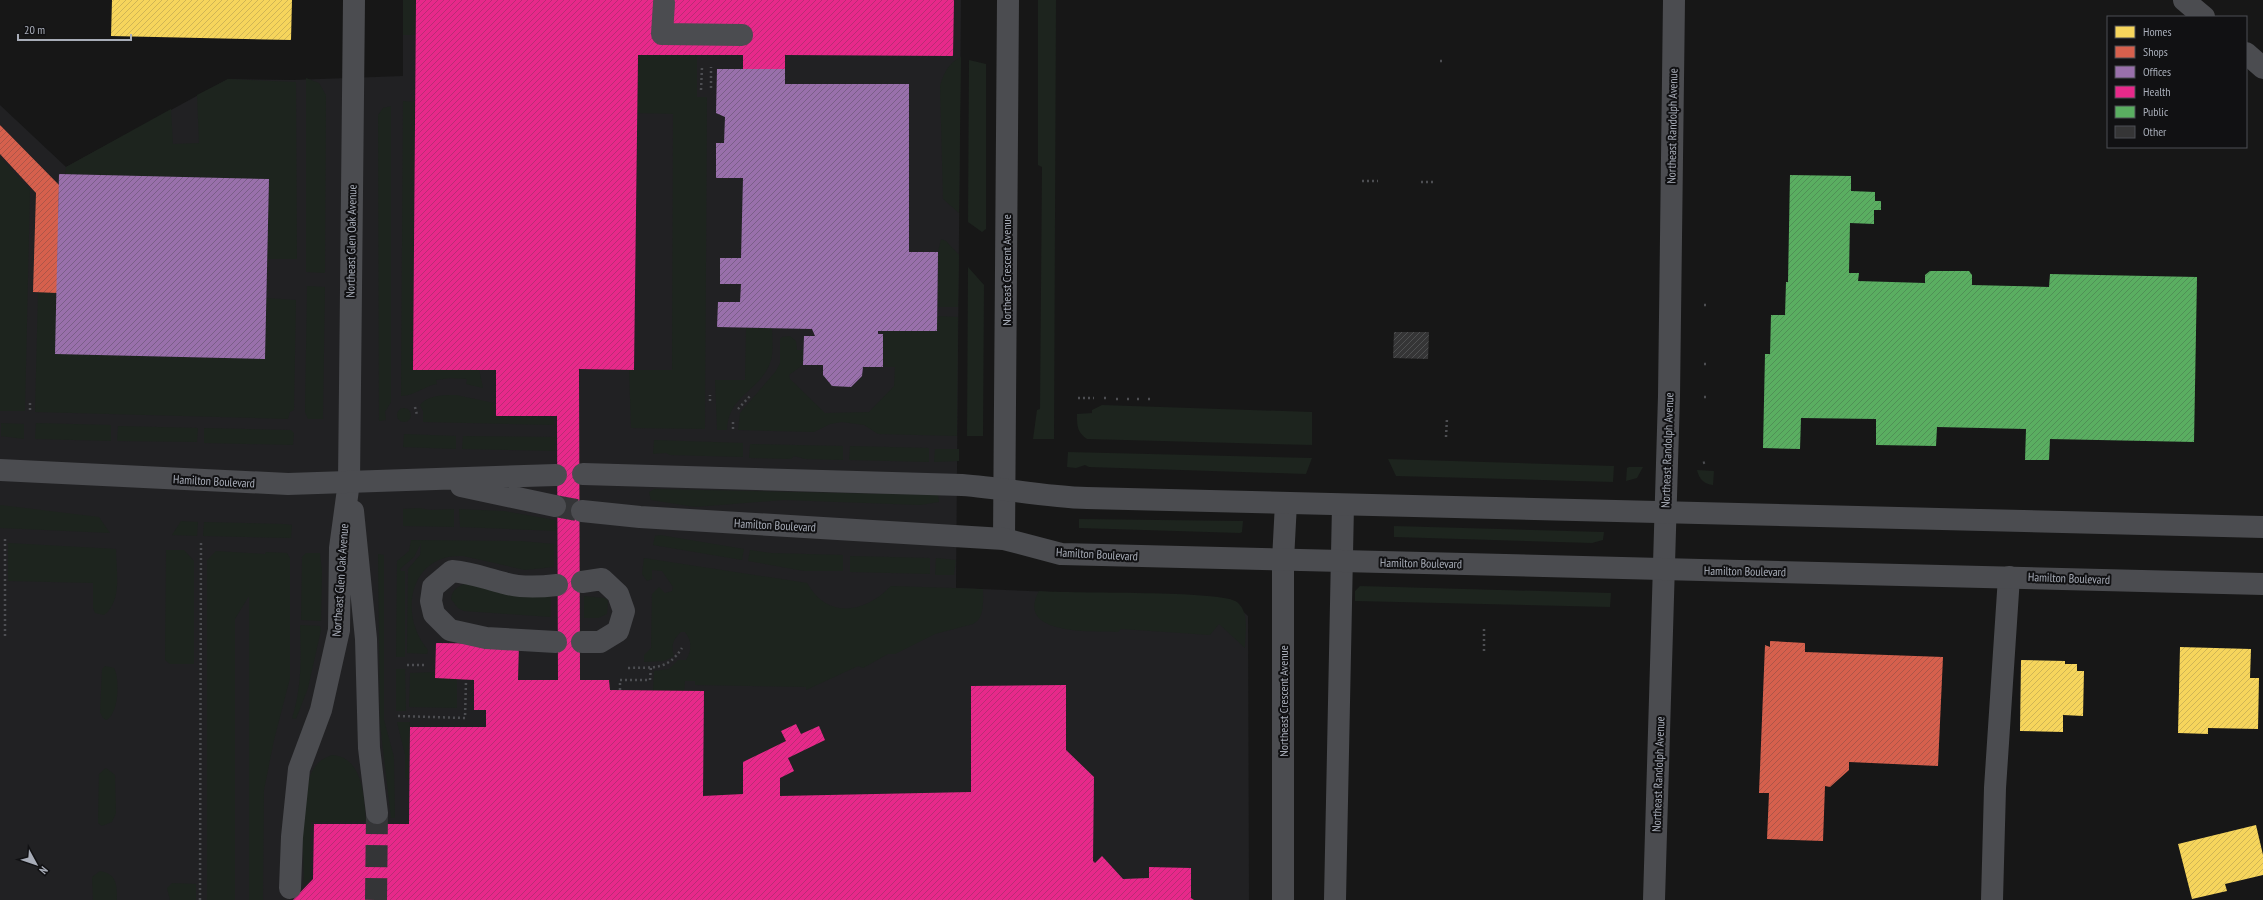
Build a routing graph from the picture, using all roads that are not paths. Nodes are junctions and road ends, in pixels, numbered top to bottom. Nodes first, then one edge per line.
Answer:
1 (354, 0) edge
2 (1008, 0) edge
3 (1674, 0) edge
4 (2184, 0) edge
5 (664, 3) dead end
6 (2203, 16) edge
7 (742, 35) dead end
8 (2247, 54) edge
9 (2263, 68) edge
10 (0, 470) edge
11 (583, 474) dead end
12 (556, 475) dead end
13 (429, 479) junction
14 (349, 482) junction
15 (1004, 488) junction
16 (1286, 503) junction
17 (1343, 505) junction
18 (555, 506) tunnel mouth
19 (582, 511) tunnel mouth
20 (1665, 513) junction
21 (2263, 527) edge
22 (1004, 539) junction
23 (1283, 560) junction
24 (1340, 561) junction
25 (1663, 570) junction
26 (2009, 577) junction
27 (582, 582) dead end
28 (2263, 584) edge
29 (557, 585) dead end
30 (556, 642) dead end
31 (582, 642) dead end
32 (377, 813) tunnel mouth
33 (290, 888) dead end
34 (1283, 900) edge
35 (1335, 900) edge
36 (1654, 900) edge
37 (1992, 900) edge

1 - 14 street, Northeast Glen Oak Avenue
2 - 15 street, Northeast Crescent Avenue
3 - 20 street, Northeast Randolph Avenue
4 - 6 street
5 - 7 street
8 - 9 street
10 - 14 street, Hamilton Boulevard
11 - 15 street
12 - 13 street, Hamilton Boulevard
13 - 14 street, Hamilton Boulevard
13 - 18 street, Hamilton Boulevard
14 - 32 street, Northeast Glen Oak Avenue
14 - 33 street, Northeast Glen Oak Avenue
15 - 16 street
15 - 22 street, Northeast Crescent Avenue
16 - 17 street
16 - 23 street, Northeast Crescent Avenue
17 - 20 street
17 - 24 street
19 - 22 street, Hamilton Boulevard
20 - 21 street
20 - 25 street, Northeast Randolph Avenue
22 - 23 street, Hamilton Boulevard
23 - 24 street, Hamilton Boulevard
23 - 34 street, Northeast Crescent Avenue
24 - 25 street, Hamilton Boulevard
24 - 35 street
25 - 26 street, Hamilton Boulevard
25 - 36 street, Northeast Randolph Avenue
26 - 28 street, Hamilton Boulevard
26 - 37 street
27 - 31 street
29 - 30 street

